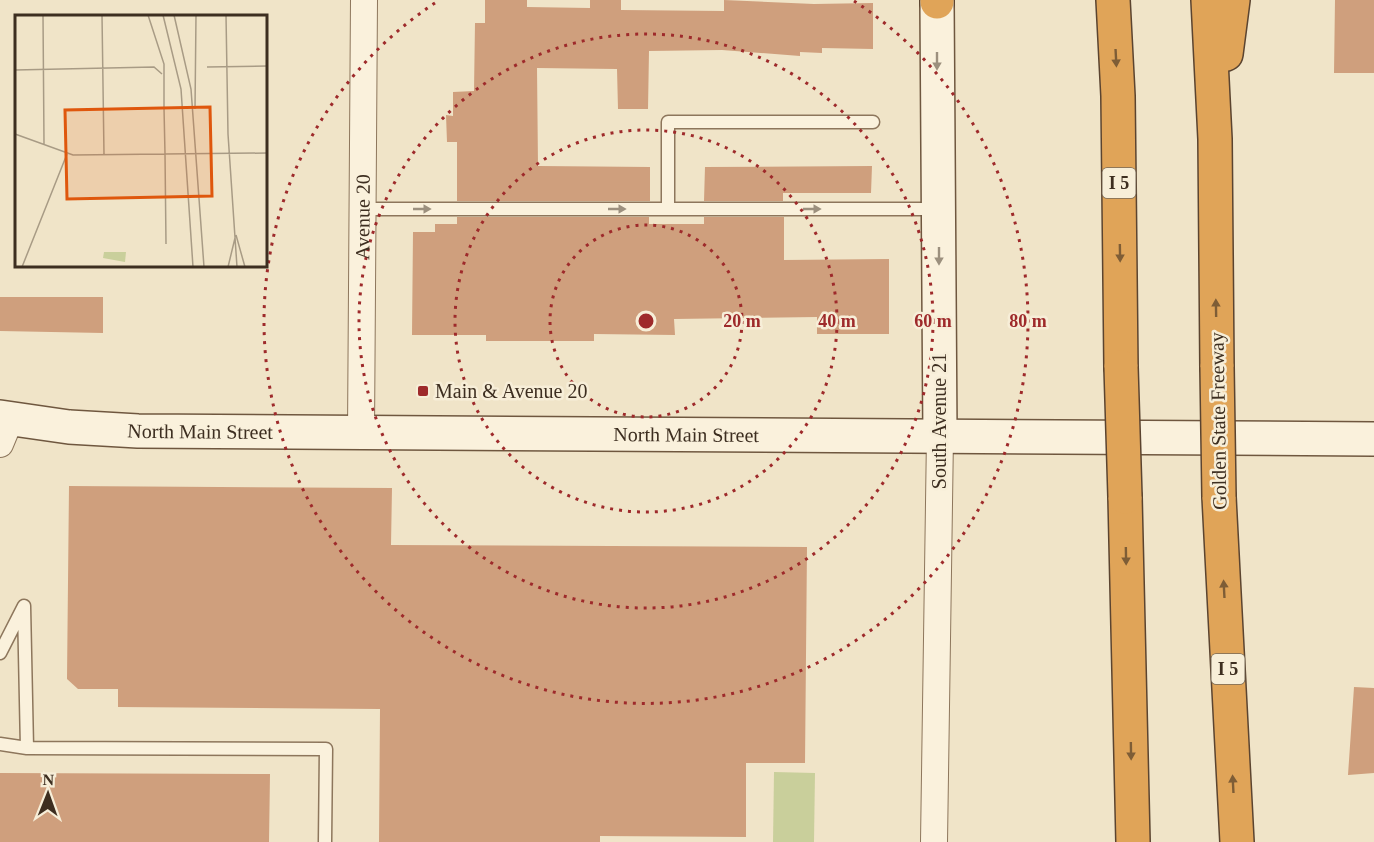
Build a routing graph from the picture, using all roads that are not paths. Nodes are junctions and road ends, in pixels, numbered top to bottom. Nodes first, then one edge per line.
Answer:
1 (364, 0) edge
2 (1113, 0) edge
3 (1208, 0) edge
4 (1233, 0) edge
5 (937, 1) edge
6 (873, 122) dead end
7 (1215, 139) junction
8 (363, 209) junction
9 (668, 209) junction
10 (938, 209) junction
11 (3, 427) edge
12 (361, 433) junction
13 (940, 436) junction
14 (1374, 439) edge
15 (0, 653) edge
16 (0, 744) edge
17 (27, 748) junction
18 (325, 842) edge
19 (933, 842) edge
20 (1133, 842) edge
21 (1237, 842) edge

1 - 8 street, Avenue 20
2 -> 20 highway, I 5, bridge
3 - 7 highway, Golden State Freeway / I 5
4 - 7 highway
5 -> 10 main road, South Avenue 21
6 - 9 lane
21 -> 7 highway, Golden State Freeway / I 5, bridge
8 -> 9 lane
8 - 12 street, Avenue 20
9 -> 10 lane
10 -> 13 main road, South Avenue 21
11 - 12 main road, North Main Street
12 - 13 main road, North Main Street
13 - 14 main road, North Main Street
13 - 19 street, South Avenue 21
15 - 17 lane
16 - 17 lane
17 - 18 lane

